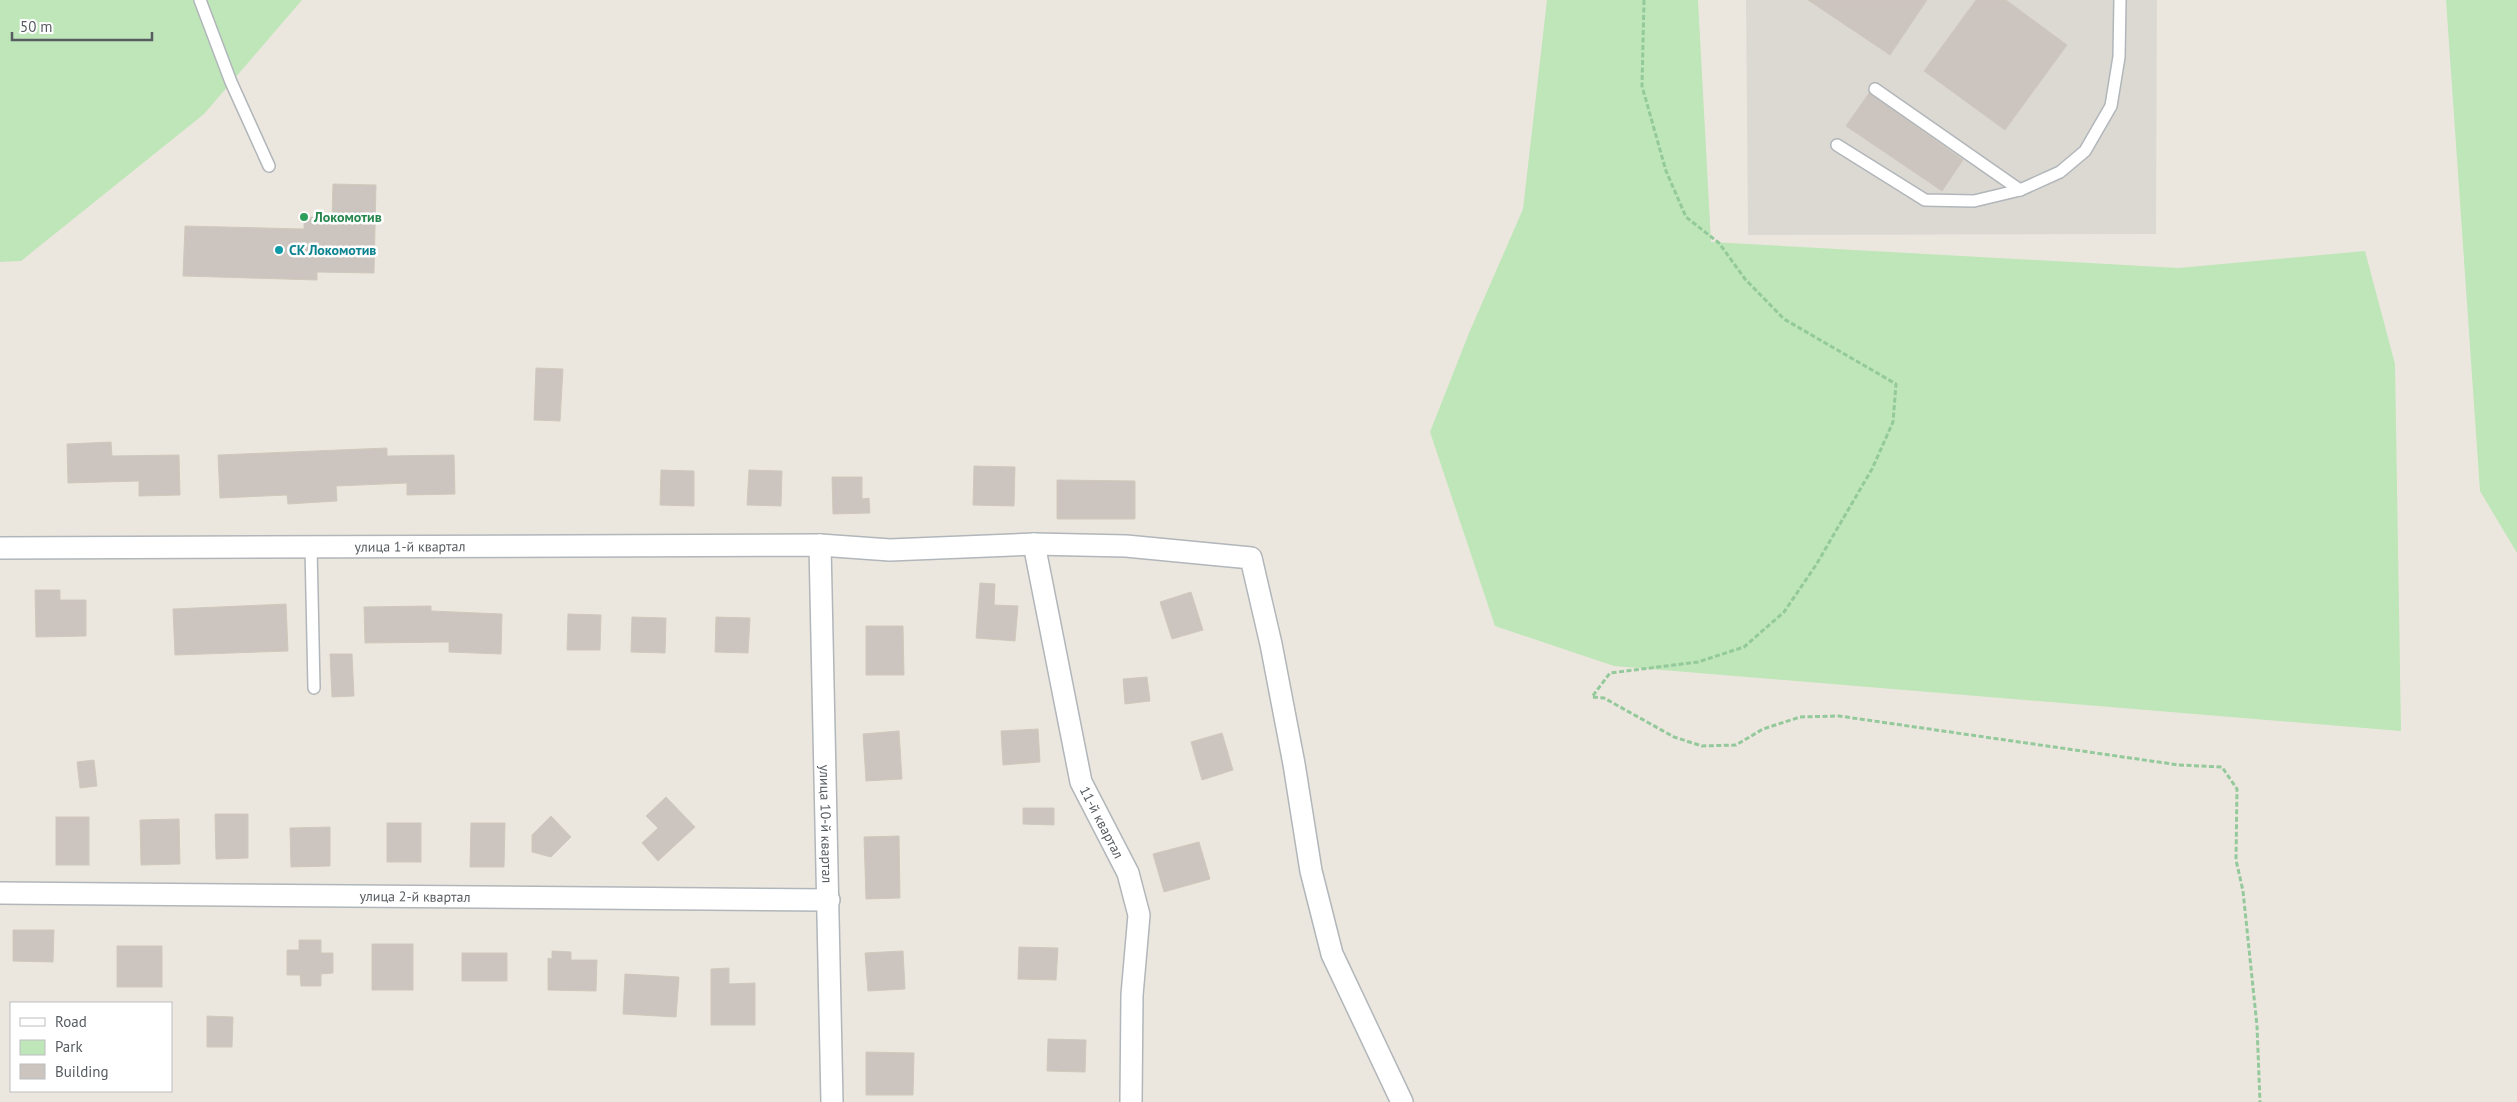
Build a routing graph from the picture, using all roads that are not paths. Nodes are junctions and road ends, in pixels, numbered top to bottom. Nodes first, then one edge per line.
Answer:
1 (200, 0) edge
2 (2120, 0) edge
3 (1875, 88) dead end
4 (1837, 145) dead end
5 (269, 166) dead end
6 (2020, 190) junction
7 (1034, 544) junction
8 (820, 545) junction
9 (311, 547) junction
10 (0, 548) edge
11 (314, 688) dead end
12 (0, 893) edge
13 (829, 900) junction
14 (832, 1102) edge
15 (1131, 1102) edge
16 (1402, 1102) edge

1 - 5 lane
2 - 6 lane
3 - 6 lane
4 - 6 lane
7 - 8 street, улица 1-й квартал
7 - 15 street, 11-й квартал
7 - 16 street, улица 1-й квартал
8 - 9 street, улица 1-й квартал
8 - 13 street, улица 10-й квартал
9 - 10 street, улица 1-й квартал
9 - 11 lane
12 - 13 street, улица 2-й квартал
13 - 14 street, улица 10-й квартал

